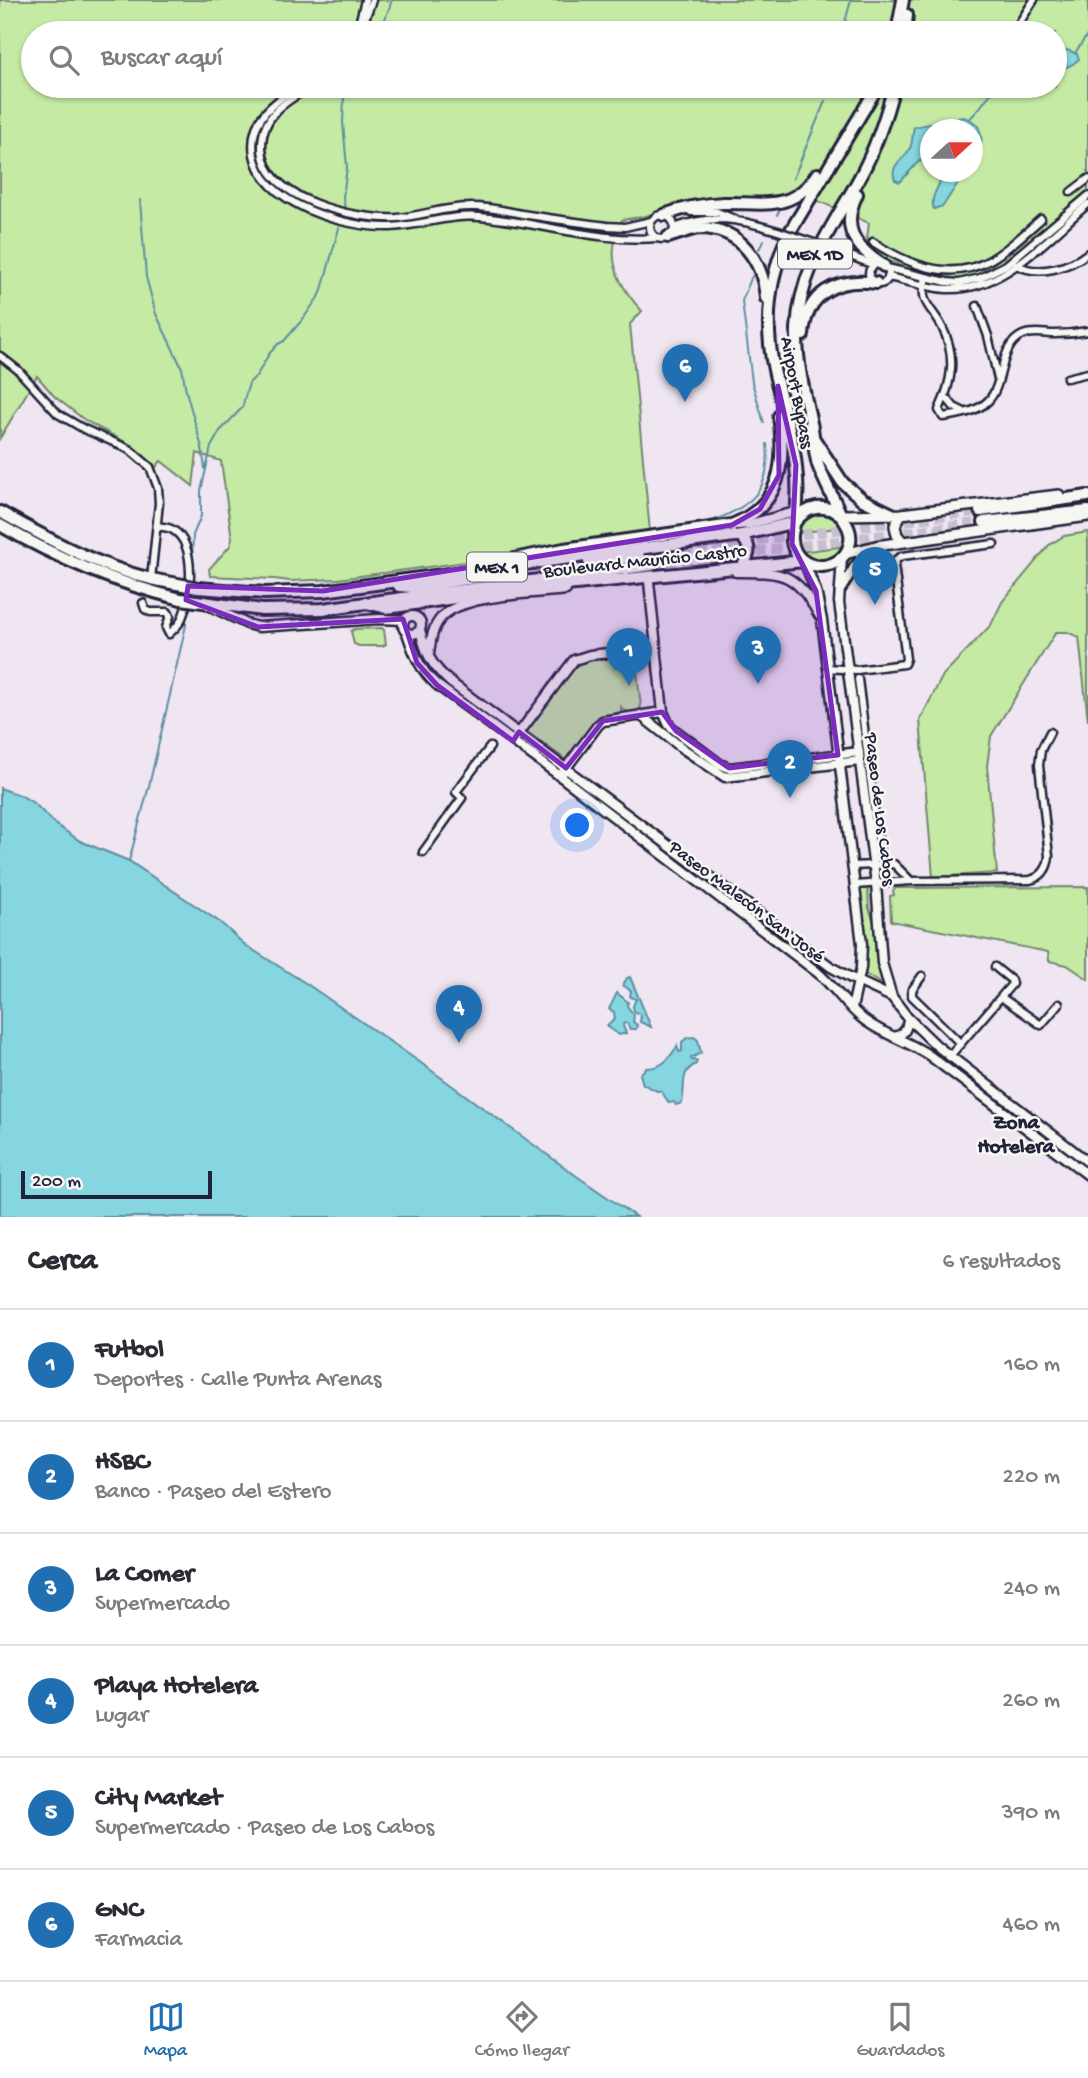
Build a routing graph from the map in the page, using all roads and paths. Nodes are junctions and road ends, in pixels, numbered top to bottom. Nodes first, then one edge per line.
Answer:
1 (365, 0) edge
2 (372, 0) edge
3 (904, 0) edge
4 (909, 0) edge
5 (1034, 0) edge
6 (904, 16) junction
7 (360, 21) edge
8 (363, 21) edge
9 (902, 21) edge
10 (904, 21) edge
11 (1021, 21) edge
12 (280, 98) edge
13 (292, 98) edge
14 (864, 98) edge
15 (871, 98) edge
16 (890, 98) edge
17 (895, 98) edge
18 (272, 109) junction
19 (262, 166) junction
20 (1088, 179) edge
21 (1071, 192) dead end
22 (1086, 201) edge
23 (667, 217) junction
24 (1041, 219) dead end
25 (652, 221) junction
26 (740, 221) junction
27 (580, 223) junction
28 (579, 232) junction
29 (667, 234) junction
30 (873, 242) dead end
31 (1088, 253) edge
32 (856, 259) junction
33 (1015, 262) junction
34 (882, 267) junction
35 (953, 271) junction
36 (888, 278) junction
37 (873, 281) junction
38 (925, 281) junction
39 (951, 286) junction
40 (977, 306) dead end
41 (769, 323) junction
42 (1088, 331) edge
43 (0, 356) edge
44 (1088, 373) edge
45 (1067, 378) dead end
46 (998, 381) junction
47 (802, 383) junction
48 (778, 386) junction
49 (946, 396) junction
50 (966, 413) junction
51 (812, 436) junction
52 (1088, 494) edge
53 (1088, 511) edge
54 (0, 512) edge
55 (896, 514) junction
56 (841, 515) junction
57 (1088, 516) edge
58 (795, 517) junction
59 (0, 525) edge
60 (732, 525) junction
61 (157, 526) junction
62 (740, 536) junction
63 (903, 542) junction
64 (994, 544) dead end
65 (876, 545) junction
66 (844, 556) junction
67 (804, 561) junction
68 (742, 567) junction
69 (485, 569) junction
70 (151, 579) junction
71 (649, 582) junction
72 (369, 585) junction
73 (488, 593) junction
74 (533, 594) junction
75 (839, 595) junction
76 (142, 603) dead end
77 (201, 603) junction
78 (366, 603) junction
79 (404, 620) junction
80 (822, 620) junction
81 (420, 630) junction
82 (407, 633) junction
83 (656, 648) junction
84 (428, 658) junction
85 (827, 668) junction
86 (847, 668) junction
87 (858, 678) dead end
88 (663, 712) junction
89 (640, 715) junction
90 (1050, 732) dead end
91 (518, 733) junction
92 (513, 741) junction
93 (682, 742) junction
94 (490, 747) dead end
95 (860, 756) junction
96 (838, 759) junction
97 (563, 772) junction
98 (657, 837) junction
99 (650, 845) junction
100 (423, 852) dead end
101 (878, 864) junction
102 (852, 866) junction
103 (911, 881) junction
104 (876, 884) junction
105 (855, 885) junction
106 (995, 967) dead end
107 (922, 976) dead end
108 (858, 982) junction
109 (892, 997) junction
110 (1001, 998) junction
111 (1059, 1004) dead end
112 (852, 1008) junction
113 (908, 1018) junction
114 (894, 1037) junction
115 (961, 1044) junction
116 (937, 1046) joint
117 (949, 1057) junction
118 (1047, 1137) junction
119 (1088, 1162) edge
120 (1088, 1175) edge

1 - 7 street
2 - 8 street
3 - 6 highway
4 - 6 highway
5 - 11 street
6 - 9 highway
6 - 10 highway
12 - 18 street
13 - 18 street
14 - 23 highway
15 - 41 highway, Airport Bypass / MEX 1D
16 - 47 highway, Airport Bypass / MEX 1D
17 - 34 highway
18 - 19 street
19 - 27 street
19 - 28 street
20 - 21 street
22 - 33 street
23 - 25 street
23 - 26 street
23 - 29 street
24 - 35 street
25 - 27 street
25 - 29 street
26 - 29 street
26 - 32 street, bridge
27 - 28 street
28 - 29 street
29 - 41 highway
30 - 35 street
31 - 33 street
32 - 34 street
32 - 37 street
33 - 39 street
34 - 36 street
34 - 37 street
34 - 38 street
35 - 39 street
36 - 37 street
36 - 38 street
37 - 47 highway
38 - 39 street
38 - 49 street
40 - 46 street
41 - 48 highway, Airport Bypass / MEX 1D
42 - 46 street
43 - 61 street
44 - 45 street
46 - 50 street
47 - 51 highway, Airport Bypass / MEX 1D
48 - 58 highway, Airport Bypass / MEX 1D
48 - 60 highway
49 - 50 street
49 - 50 street
51 - 55 highway
51 - 56 highway, Airport Bypass / MEX 1D
52 - 53 highway
52 - 55 main road
54 - 70 highway, MEX 1
55 - 56 main road
55 - 63 main road
56 - 58 highway
56 - 66 highway
57 - 63 main road
58 - 60 street
58 - 62 highway, Boulevard Mauricio Castro / MEX 1
58 - 67 highway
59 - 77 highway, MEX 1, bridge
60 - 69 highway
61 - 70 street
61 - 76 street
62 - 68 highway
62 - 69 highway, Boulevard Mauricio Castro / MEX 1
63 - 65 main road
64 - 86 street
65 - 66 main road
65 - 75 street
66 - 67 highway
66 - 75 street, Paseo de Los Cabos
67 - 68 highway, Boulevard Mauricio Castro / MEX 1
67 - 80 street, Paseo de Los Cabos
68 - 73 highway, Boulevard Mauricio Castro / MEX 1
69 - 72 highway, Boulevard Mauricio Castro / MEX 1
70 - 72 highway, Boulevard Mauricio Castro / MEX 1, bridge
71 - 74 street
71 - 80 street
71 - 83 street
72 - 78 highway, Boulevard Mauricio Castro
73 - 74 highway
73 - 78 highway, Boulevard Mauricio Castro / MEX 1
74 - 84 street
75 - 86 street, Paseo de Los Cabos
77 - 78 highway, Boulevard Mauricio Castro / MEX 1
77 - 79 street
79 - 81 street
79 - 82 street
80 - 85 street, Paseo de Los Cabos
81 - 82 street
81 - 84 street, Paseo Malecón San José
82 - 92 street, Paseo Malecón San José
83 - 88 street
83 - 91 street
84 - 91 street, Paseo Malecón San José
85 - 86 street
85 - 96 street, Paseo de Los Cabos
86 - 95 street, Paseo de Los Cabos
87 - 101 street
88 - 89 street
88 - 93 street
89 - 93 street
89 - 97 street
90 - 103 street
91 - 92 street
91 - 97 street, Paseo Malecón San José
92 - 97 street, Paseo Malecón San José
93 - 96 street
94 - 100 street
95 - 96 street
95 - 101 street, Paseo de Los Cabos
96 - 102 street, Paseo de Los Cabos
97 - 98 street, Paseo Malecón San José
97 - 99 street, Paseo Malecón San José
98 - 99 street
98 - 108 street, Paseo Malecón San José
99 - 112 street, Paseo Malecón San José
101 - 102 street
101 - 103 street
101 - 104 street, Paseo de Los Cabos
102 - 105 street, Paseo de Los Cabos
103 - 104 street
104 - 105 street
104 - 109 street, Paseo de Los Cabos
105 - 108 street, Paseo de Los Cabos
106 - 110 street
107 - 115 street
108 - 109 street, Paseo Malecón San José
108 - 112 street, Paseo de Los Cabos
109 - 113 street, Paseo de Los Cabos
110 - 111 street
110 - 115 street
112 - 114 street, Paseo Malecón San José
113 - 114 street
113 - 116 street, Paseo de Los Cabos
114 - 118 street, Paseo Malecón San José
115 - 117 street
116 - 117 street, Paseo Malecón San José
117 - 118 street, Paseo Malecón San José
118 - 119 street, Paseo Malecón San José
118 - 120 street, Paseo Malecón San José

